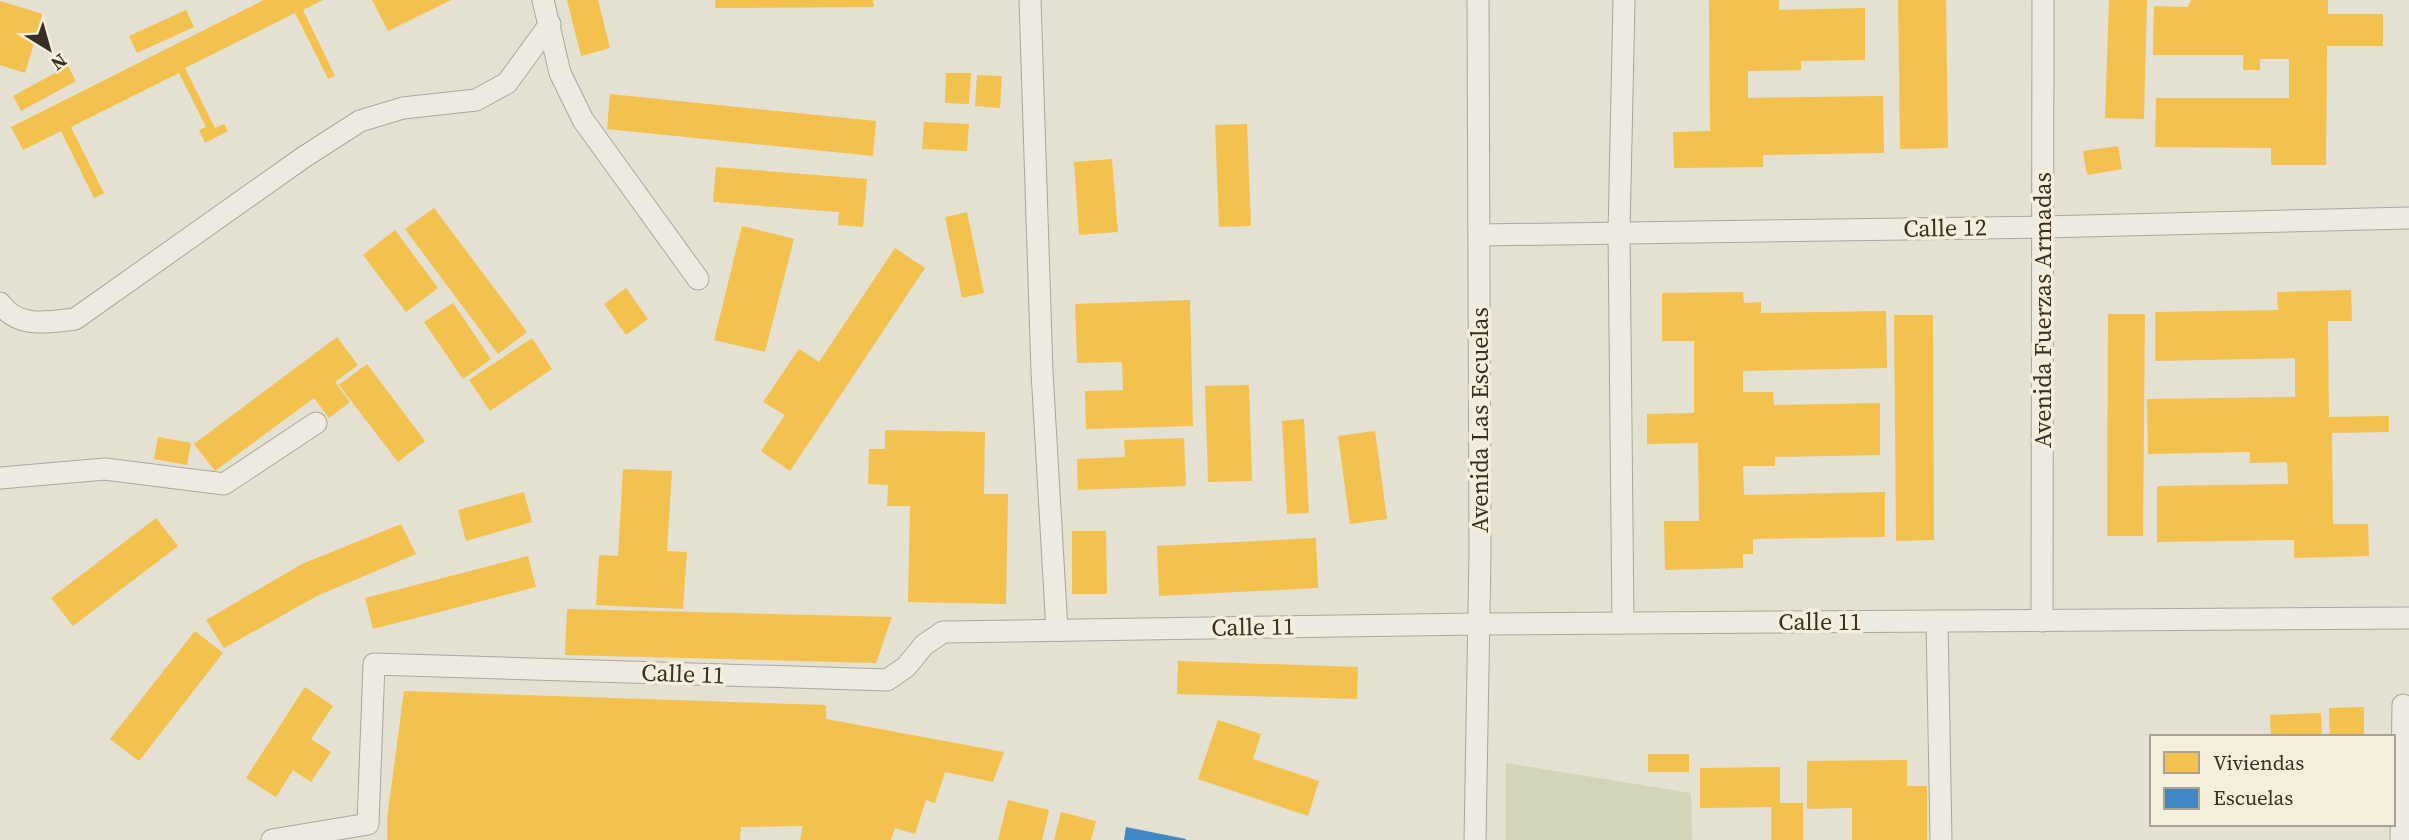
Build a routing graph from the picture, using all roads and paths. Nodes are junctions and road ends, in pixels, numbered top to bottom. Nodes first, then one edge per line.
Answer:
1 (543, 0) edge
2 (1030, 0) edge
3 (1479, 0) edge
4 (1624, 0) edge
5 (2043, 0) edge
6 (550, 24) junction
7 (2409, 218) edge
8 (2043, 227) junction
9 (1619, 233) junction
10 (1481, 235) junction
11 (698, 279) dead end
12 (0, 303) edge
13 (316, 423) dead end
14 (0, 478) edge
15 (2409, 618) edge
16 (1937, 621) junction
17 (2042, 621) junction
18 (1623, 623) junction
19 (1479, 624) junction
20 (1058, 630) junction
21 (2403, 705) dead end
22 (272, 840) edge
23 (1475, 840) edge
24 (1941, 840) edge
25 (2401, 840) edge

1 - 6 street
2 - 20 street
3 - 10 street, Avenida Las Escuelas
4 - 9 street
5 - 8 street, Avenida Fuerzas Armadas
6 - 11 street
6 - 12 street
7 - 8 street, Calle 12
8 - 9 street, Calle 12
8 - 17 street, Avenida Fuerzas Armadas
9 - 10 street, Calle 12
9 - 18 street
10 - 19 street, Avenida Las Escuelas
13 - 14 street
15 - 17 street, Calle 11
16 - 17 street, Calle 11
16 - 18 street, Calle 11
16 - 24 street
18 - 19 street, Calle 11
19 - 20 street, Calle 11
19 - 23 street, Avenida Las Escuelas
20 - 22 street, Calle 11
21 - 25 street

